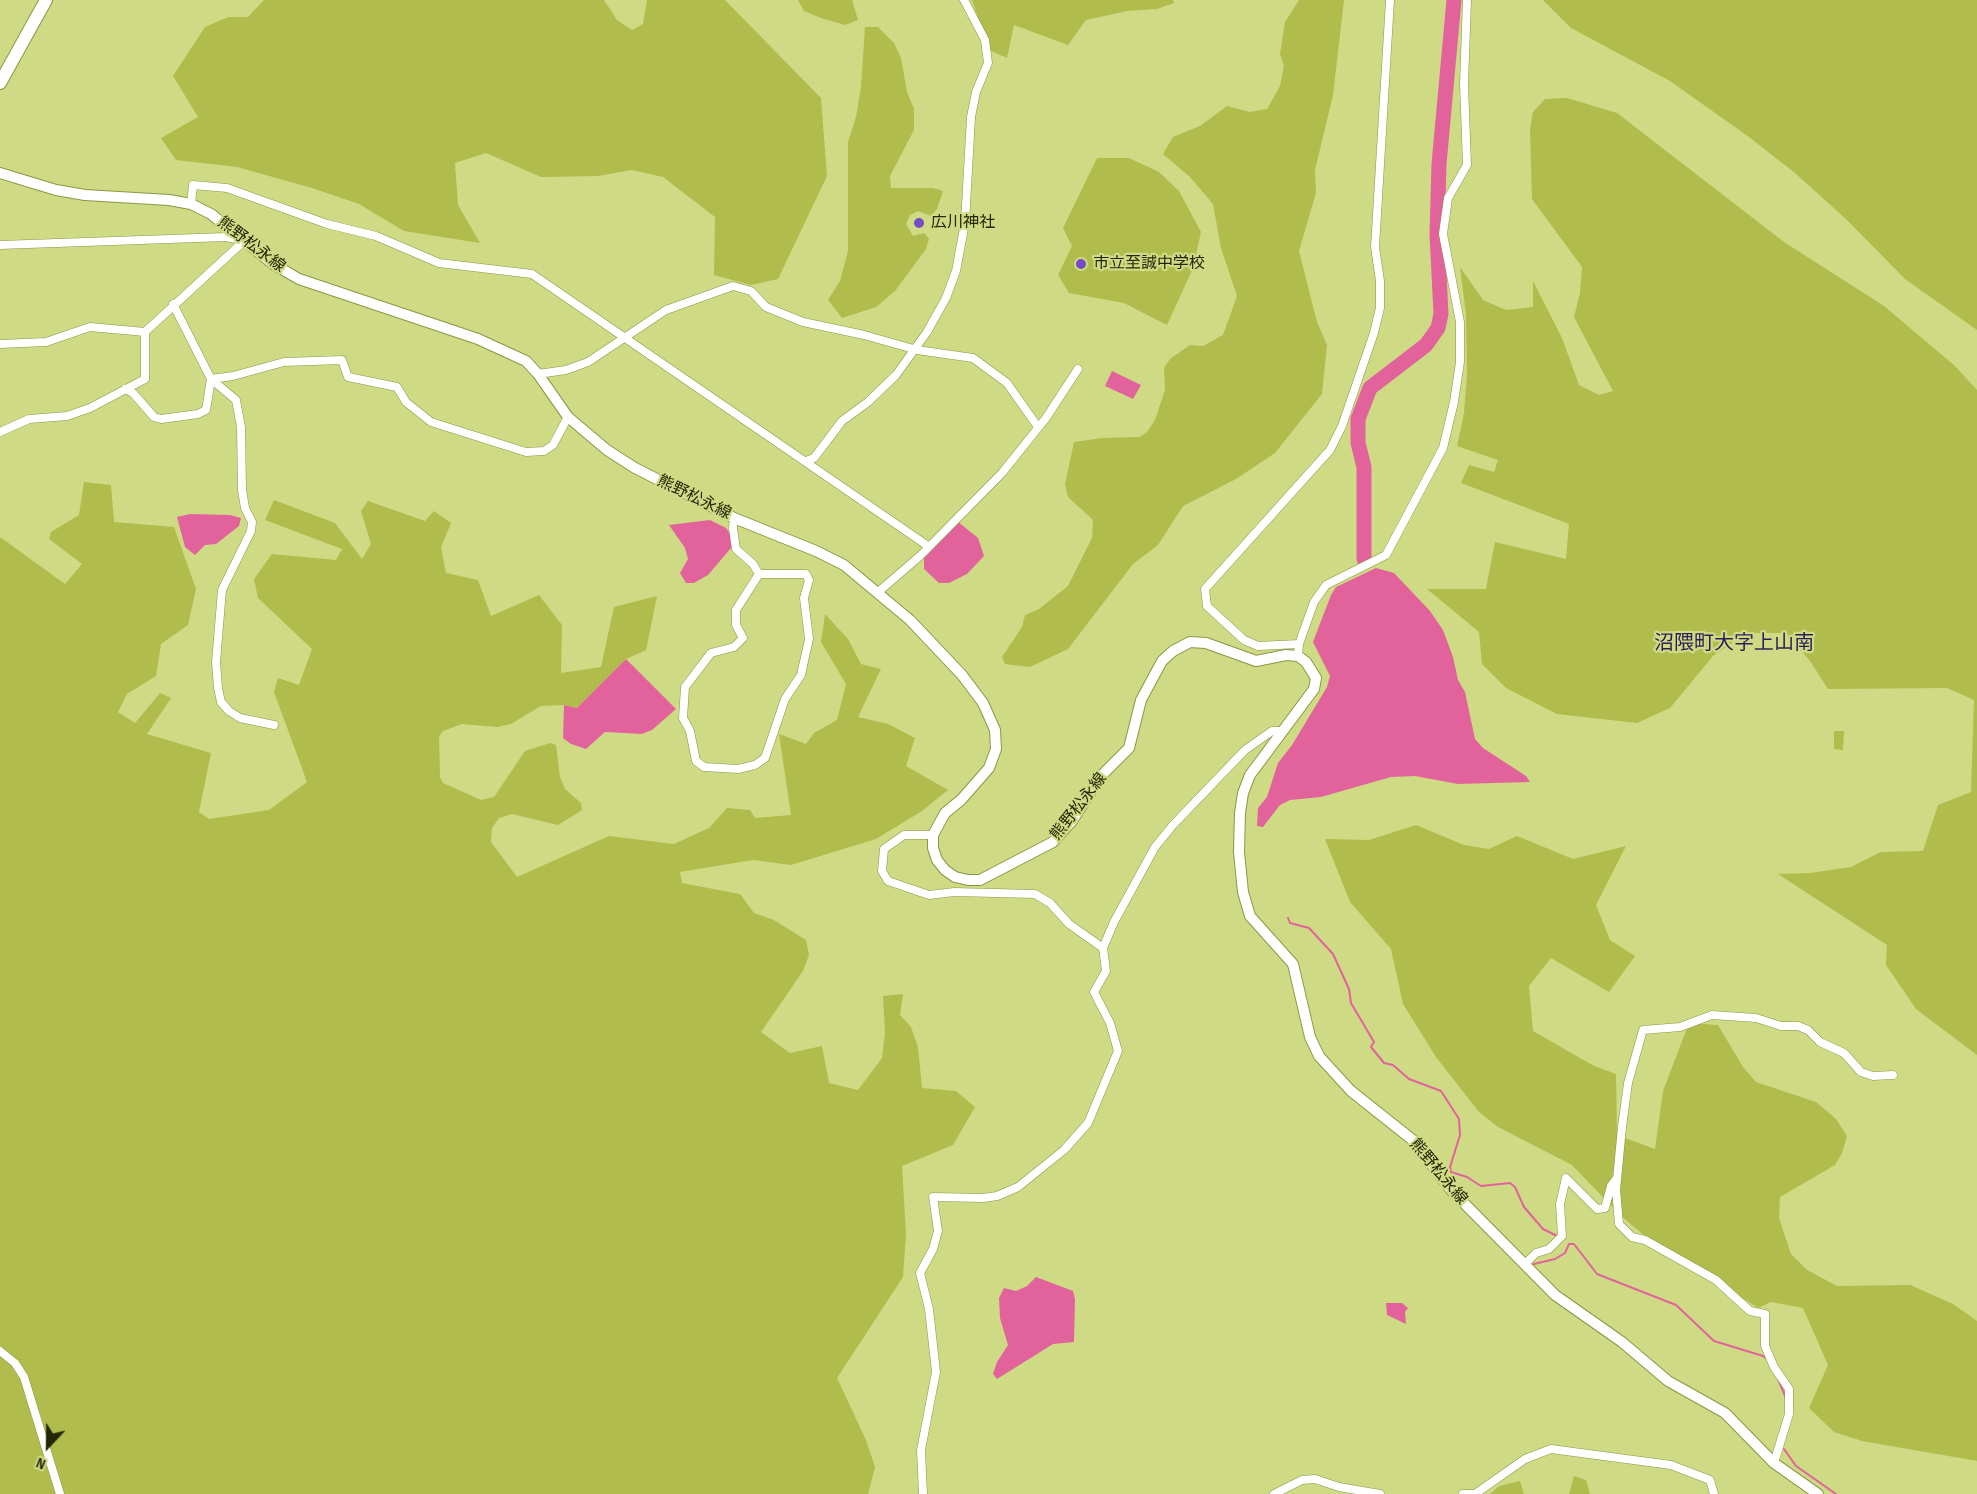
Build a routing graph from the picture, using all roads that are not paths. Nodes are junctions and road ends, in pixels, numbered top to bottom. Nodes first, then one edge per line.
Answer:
1 (46, 0) edge
2 (964, 0) edge
3 (1390, 0) edge
4 (1467, 0) edge
5 (0, 82) edge
6 (0, 173) edge
7 (191, 204) junction
8 (244, 241) junction
9 (0, 245) edge
10 (173, 304) junction
11 (145, 332) junction
12 (621, 338) junction
13 (0, 344) edge
14 (917, 350) junction
15 (1078, 369) dead end
16 (538, 374) junction
17 (211, 379) junction
18 (125, 389) junction
19 (568, 417) junction
20 (1038, 427) junction
21 (0, 432) edge
22 (806, 461) junction
23 (734, 518) junction
24 (928, 546) junction
25 (759, 574) junction
26 (877, 592) junction
27 (1299, 644) junction
28 (1298, 656) junction
29 (273, 725) dead end
30 (1283, 730) junction
31 (933, 835) junction
32 (956, 877) junction
33 (954, 892) junction
34 (1103, 948) junction
35 (1893, 1075) dead end
36 (1617, 1178) junction
37 (1525, 1264) junction
38 (0, 1351) edge
39 (1774, 1463) junction
40 (60, 1494) edge
41 (923, 1494) edge
42 (1274, 1494) edge
43 (1380, 1494) edge
44 (1463, 1494) edge
45 (1714, 1494) edge
46 (1818, 1494) edge

1 - 5 main road
2 - 14 street
3 - 27 street
4 - 27 street
6 - 7 main road, 熊野松永線
7 - 8 main road, 熊野松永線
7 - 12 street
8 - 9 street
8 - 10 street
8 - 16 main road, 熊野松永線
10 - 11 street
10 - 17 street
11 - 13 street
11 - 18 street
12 - 14 street
12 - 16 street
12 - 22 street
14 - 20 street
14 - 22 street
15 - 20 street
16 - 19 main road, 熊野松永線
17 - 18 street
17 - 19 street
17 - 29 street
18 - 21 street
19 - 23 main road, 熊野松永線
20 - 24 street
22 - 24 street
23 - 25 street
23 - 26 main road, 熊野松永線
24 - 26 street
25 - 25 street
26 - 31 main road, 熊野松永線
27 - 28 street
28 - 30 main road, 熊野松永線
28 - 32 main road, 熊野松永線
30 - 34 street
30 - 37 main road, 熊野松永線
31 - 32 main road
31 - 33 street
32 - 33 street
33 - 34 street
34 - 41 street
35 - 36 street
36 - 37 street
36 - 39 street
37 - 39 main road, 熊野松永線
38 - 40 street
39 - 46 main road, 熊野松永線
42 - 43 street
44 - 45 street

